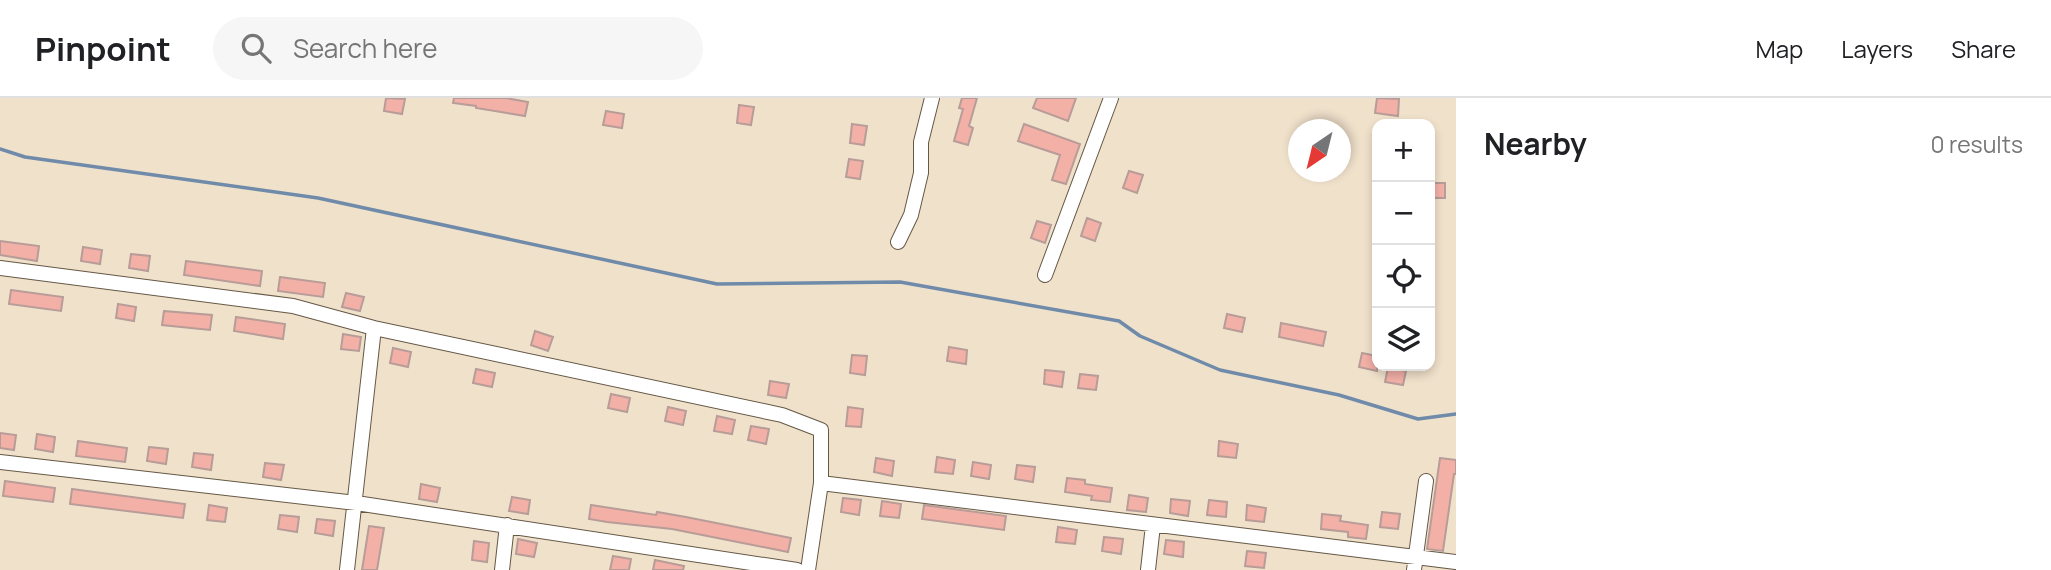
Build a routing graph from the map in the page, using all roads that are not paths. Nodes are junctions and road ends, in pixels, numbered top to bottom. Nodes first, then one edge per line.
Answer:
1 (932, 98) edge
2 (1111, 98) edge
3 (898, 242) dead end
4 (0, 268) edge
5 (1045, 275) dead end
6 (374, 328) junction
7 (0, 462) edge
8 (1426, 481) dead end
9 (821, 483) junction
10 (356, 503) junction
11 (507, 525) junction
12 (1153, 526) junction
13 (1456, 562) edge
14 (1415, 564) edge
15 (347, 570) edge
16 (502, 570) edge
17 (797, 570) edge
18 (808, 570) edge
19 (1148, 570) edge

1 - 3 street
2 - 5 street
4 - 6 street
6 - 9 street
6 - 10 street
7 - 10 street
8 - 14 street
9 - 12 street
9 - 18 street
10 - 11 street
10 - 15 street
11 - 16 street
11 - 17 street
12 - 14 street
12 - 19 street
13 - 14 street

